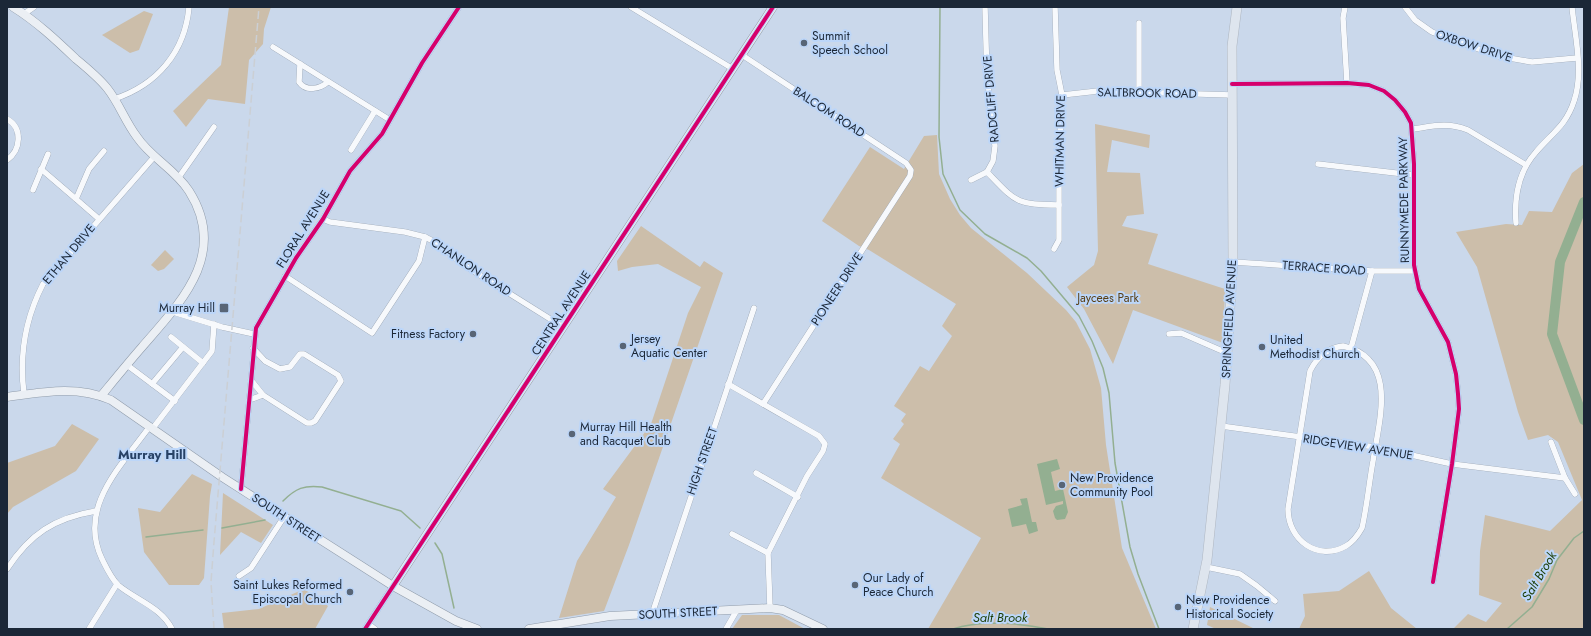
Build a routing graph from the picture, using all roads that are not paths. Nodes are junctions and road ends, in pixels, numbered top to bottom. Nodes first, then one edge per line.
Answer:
1 (13, 7) edge
2 (34, 7) edge
3 (189, 7) edge
4 (459, 7) edge
5 (631, 7) edge
6 (773, 7) edge
7 (985, 7) edge
8 (1055, 7) edge
9 (1237, 7) edge
10 (1345, 7) edge
11 (1405, 7) edge
12 (1572, 7) edge
13 (24, 14) junction
14 (1139, 23) dead end
15 (273, 47) dead end
16 (742, 55) junction
17 (1577, 58) junction
18 (300, 64) junction
19 (733, 69) junction
20 (328, 82) junction
21 (1347, 83) junction
22 (1232, 84) junction
23 (1139, 92) junction
24 (1062, 95) junction
25 (1232, 95) junction
26 (114, 99) junction
27 (375, 111) junction
28 (7, 120) edge
29 (390, 120) junction
30 (214, 127) dead end
31 (1412, 129) junction
32 (351, 150) dead end
33 (104, 151) dead end
34 (48, 154) dead end
35 (154, 157) junction
36 (7, 160) edge
37 (1318, 164) dead end
38 (1526, 165) junction
39 (41, 169) junction
40 (987, 172) junction
41 (911, 173) joint
42 (1413, 175) junction
43 (178, 176) junction
44 (971, 180) dead end
45 (33, 190) dead end
46 (76, 199) junction
47 (1059, 205) junction
48 (99, 219) junction
49 (323, 219) junction
50 (1516, 223) dead end
51 (425, 237) junction
52 (1054, 249) dead end
53 (1233, 262) junction
54 (1372, 271) junction
55 (1415, 271) junction
56 (285, 276) junction
57 (754, 308) dead end
58 (173, 312) junction
59 (214, 324) junction
60 (563, 327) junction
61 (254, 334) junction
62 (1168, 334) dead end
63 (171, 337) dead end
64 (183, 347) junction
65 (253, 348) junction
66 (1351, 348) junction
67 (1227, 353) junction
68 (264, 361) junction
69 (203, 363) junction
70 (252, 364) junction
71 (127, 365) junction
72 (251, 380) junction
73 (152, 384) junction
74 (728, 384) junction
75 (24, 394) junction
76 (263, 395) junction
77 (101, 396) junction
78 (7, 397) edge
79 (249, 400) junction
80 (174, 401) junction
81 (763, 404) junction
82 (1221, 426) junction
83 (152, 427) junction
84 (1299, 438) junction
85 (1551, 442) dead end
86 (1375, 447) junction
87 (1452, 464) junction
88 (756, 473) dead end
89 (1565, 478) junction
90 (241, 489) junction
91 (1574, 494) dead end
92 (798, 497) junction
93 (96, 511) junction
94 (284, 517) junction
95 (732, 534) dead end
96 (768, 553) junction
97 (1206, 566) junction
98 (7, 569) edge
99 (239, 576) dead end
100 (1433, 582) dead end
101 (117, 584) junction
102 (393, 586) junction
103 (1275, 601) dead end
104 (770, 608) junction
105 (737, 610) junction
106 (652, 614) junction
107 (367, 626) edge
108 (89, 629) edge
109 (172, 629) edge
110 (376, 629) edge
111 (477, 629) edge
112 (530, 629) edge
113 (726, 629) edge
114 (823, 629) edge
115 (1193, 629) edge

1 - 13 street
2 - 13 street
3 - 26 street
4 - 29 street, FLORAL AVENUE
5 - 19 street
6 - 16 street, CENTRAL AVENUE
7 - 40 street, RADCLIFF DRIVE
8 - 24 street, WHITMAN DRIVE
9 - 22 main road, SPRINGFIELD AVENUE
10 - 21 street
11 - 17 street, OXBOW DRIVE
12 - 17 street
13 - 26 street
14 - 23 street
15 - 18 street
16 - 19 street, CENTRAL AVENUE
16 - 41 street, BALCOM ROAD
17 - 38 street
18 - 20 street
18 - 20 street
19 - 60 street, CENTRAL AVENUE
20 - 27 street
21 - 22 street, RUNNYMEDE PARKWAY
21 - 31 street, RUNNYMEDE PARKWAY
22 - 25 main road, SPRINGFIELD AVENUE
23 - 24 street, SALTBROOK ROAD
23 - 25 street, SALTBROOK ROAD
24 - 47 street, WHITMAN DRIVE
25 - 53 main road, SPRINGFIELD AVENUE
26 - 35 street
27 - 29 street
27 - 32 street
28 - 36 street
29 - 49 street, FLORAL AVENUE
30 - 43 street
31 - 38 street
31 - 42 street, RUNNYMEDE PARKWAY
33 - 46 street
34 - 39 street
35 - 43 street
35 - 48 street, ETHAN DRIVE
37 - 42 street
38 - 50 street
39 - 45 street
39 - 46 street
40 - 44 street
40 - 47 street
41 - 81 street, PIONEER DRIVE
42 - 55 street, RUNNYMEDE PARKWAY
43 - 58 street
46 - 48 street
47 - 52 street, WHITMAN DRIVE
48 - 75 street, ETHAN DRIVE
49 - 51 street, CHANLON ROAD
49 - 56 street, FLORAL AVENUE
51 - 56 street
51 - 60 street, CHANLON ROAD
53 - 54 street, TERRACE ROAD
53 - 67 main road, SPRINGFIELD AVENUE
54 - 55 street, TERRACE ROAD
54 - 66 street
55 - 87 street, RUNNYMEDE PARKWAY
56 - 61 street, FLORAL AVENUE
57 - 74 street, HIGH STREET
58 - 59 street
58 - 71 street
59 - 61 street
59 - 69 street
60 - 102 street, CENTRAL AVENUE
61 - 65 street, FLORAL AVENUE
62 - 67 street
63 - 64 street
64 - 69 street
64 - 73 street
65 - 68 street
65 - 70 street, FLORAL AVENUE
66 - 84 street
66 - 86 street
67 - 82 main road, SPRINGFIELD AVENUE
68 - 70 street
68 - 76 street
69 - 80 street
70 - 72 street, FLORAL AVENUE
71 - 73 street
71 - 77 street
72 - 76 street
72 - 79 street, FLORAL AVENUE
73 - 80 street
74 - 81 street
74 - 106 street, HIGH STREET
75 - 77 street, SOUTH STREET
75 - 78 street, SOUTH STREET
76 - 79 street
77 - 83 street, SOUTH STREET
79 - 90 street, FLORAL AVENUE
80 - 83 street
81 - 92 street
82 - 84 street, RIDGEVIEW AVENUE
82 - 97 main road, SPRINGFIELD AVENUE
83 - 90 street, SOUTH STREET
83 - 93 street
84 - 86 street, RIDGEVIEW AVENUE
84 - 86 street
85 - 89 street
86 - 87 street, RIDGEVIEW AVENUE
87 - 89 street, RIDGEVIEW AVENUE
87 - 100 street, RUNNYMEDE PARKWAY
88 - 92 street
89 - 91 street
90 - 94 street, SOUTH STREET
92 - 96 street
93 - 98 street
93 - 101 street
94 - 99 street
94 - 102 street, SOUTH STREET
95 - 96 street
96 - 104 street
97 - 103 street
97 - 115 main road, SPRINGFIELD AVENUE
101 - 108 street
101 - 109 street
102 - 107 street, CENTRAL AVENUE
102 - 111 street, SOUTH STREET
104 - 105 street, SOUTH STREET
104 - 114 street, SOUTH STREET
105 - 106 street, SOUTH STREET
105 - 113 street
106 - 112 street, SOUTH STREET
107 - 110 street

